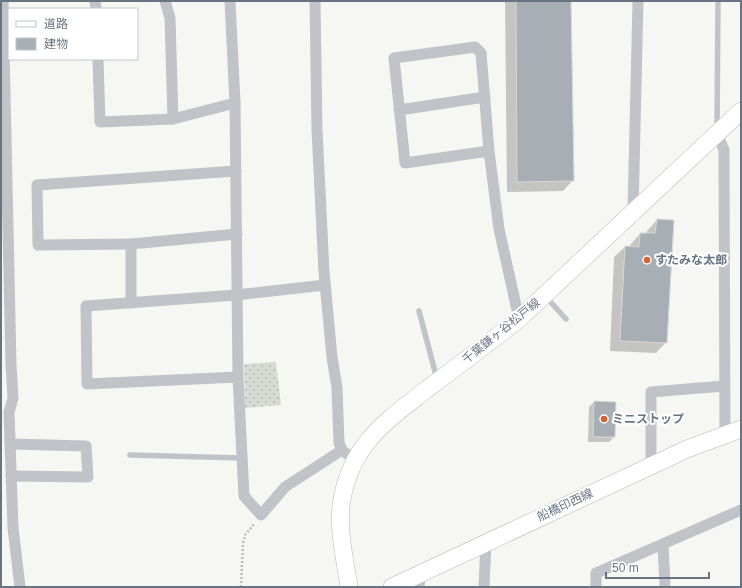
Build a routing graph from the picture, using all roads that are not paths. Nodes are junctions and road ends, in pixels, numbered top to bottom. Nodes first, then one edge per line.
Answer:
1 (3, 1) edge
2 (165, 1) edge
3 (230, 1) edge
4 (315, 1) edge
5 (638, 1) edge
6 (718, 1) edge
7 (98, 60) edge
8 (485, 97) junction
9 (235, 103) junction
10 (3, 105) edge
11 (399, 110) junction
12 (741, 111) edge
13 (173, 119) junction
14 (717, 134) junction
15 (489, 151) junction
16 (236, 171) junction
17 (4, 210) edge
18 (633, 212) junction
19 (237, 234) junction
20 (131, 244) junction
21 (5, 268) edge
22 (325, 285) junction
23 (236, 295) junction
24 (545, 295) junction
25 (131, 303) junction
26 (419, 311) dead end
27 (519, 319) junction
28 (566, 319) dead end
29 (6, 365) edge
30 (238, 377) junction
31 (438, 382) junction
32 (724, 386) junction
33 (741, 429) edge
34 (725, 435) junction
35 (10, 444) junction
36 (130, 455) dead end
37 (349, 455) junction
38 (242, 458) junction
39 (651, 465) junction
40 (11, 476) junction
41 (741, 510) edge
42 (486, 542) junction
43 (663, 544) junction
44 (420, 580) edge
45 (20, 587) edge
46 (349, 587) edge
47 (392, 587) edge
48 (484, 587) edge
49 (596, 587) edge
50 (664, 587) edge

1 - 10 street
2 - 13 street
3 - 9 street
4 - 22 street
5 - 18 street
6 - 14 lane
7 - 13 street
8 - 11 street
8 - 11 street
8 - 15 street
9 - 13 street
9 - 16 street
10 - 17 street
11 - 15 street
12 - 14 main road, 千葉鎌ヶ谷松戸線
14 - 18 main road, 千葉鎌ヶ谷松戸線
14 - 32 street
15 - 27 street
16 - 19 street
16 - 20 street
17 - 21 street
18 - 24 main road, 千葉鎌ヶ谷松戸線
19 - 20 street
19 - 23 street
20 - 25 street
21 - 29 street
22 - 23 street
22 - 37 street
23 - 25 street
23 - 30 street
24 - 27 main road, 千葉鎌ヶ谷松戸線
24 - 28 lane
25 - 30 street
26 - 31 lane
27 - 31 main road, 千葉鎌ヶ谷松戸線
29 - 35 street
30 - 38 street
31 - 37 main road, 千葉鎌ヶ谷松戸線
32 - 34 street
32 - 39 street
33 - 34 main road, 船橋印西線
34 - 39 main road, 船橋印西線
35 - 40 street
35 - 40 street
36 - 38 lane
37 - 38 street
37 - 46 main road, 千葉鎌ヶ谷松戸線
39 - 42 main road, 船橋印西線
40 - 45 street
41 - 43 street
42 - 44 main road, 船橋印西線
42 - 48 street
43 - 49 street
43 - 50 street
44 - 47 main road, 船橋印西線

